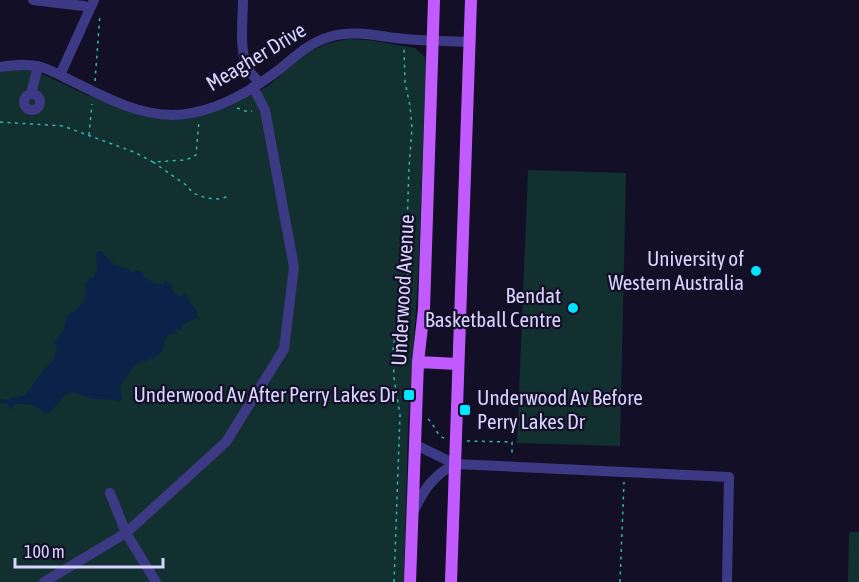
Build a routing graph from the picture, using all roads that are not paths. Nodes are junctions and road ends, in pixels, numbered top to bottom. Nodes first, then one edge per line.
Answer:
1 (34, 0) edge
2 (243, 0) edge
3 (434, 0) edge
4 (471, 0) edge
5 (95, 5) edge
6 (433, 41) junction
7 (470, 42) junction
8 (38, 66) junction
9 (0, 67) edge
10 (60, 75) junction
11 (257, 85) junction
12 (31, 94) dead end
13 (418, 362) junction
14 (458, 364) junction
15 (414, 444) junction
16 (455, 464) junction
17 (110, 493) dead end
18 (413, 513) junction
19 (126, 533) junction
20 (45, 582) edge
21 (156, 582) edge
22 (410, 582) edge
23 (451, 582) edge
24 (727, 582) edge

1 - 5 street
2 - 11 street
3 - 6 main road, Underwood Avenue
4 - 7 main road
5 - 10 street
6 - 7 street, Meagher Drive
6 - 11 street, Meagher Drive
6 - 13 main road, Underwood Avenue
7 - 14 main road
8 - 9 street, Meagher Drive
8 - 10 street, Meagher Drive
8 - 12 street
10 - 11 street, Meagher Drive
11 - 19 street
13 - 14 main road
13 - 15 main road, Underwood Avenue
14 - 16 main road
15 - 16 street
15 - 18 main road, Underwood Avenue
16 - 18 street
16 - 23 main road
16 - 24 street
17 - 19 street
18 - 22 main road, Underwood Avenue
19 - 20 street
19 - 21 street

